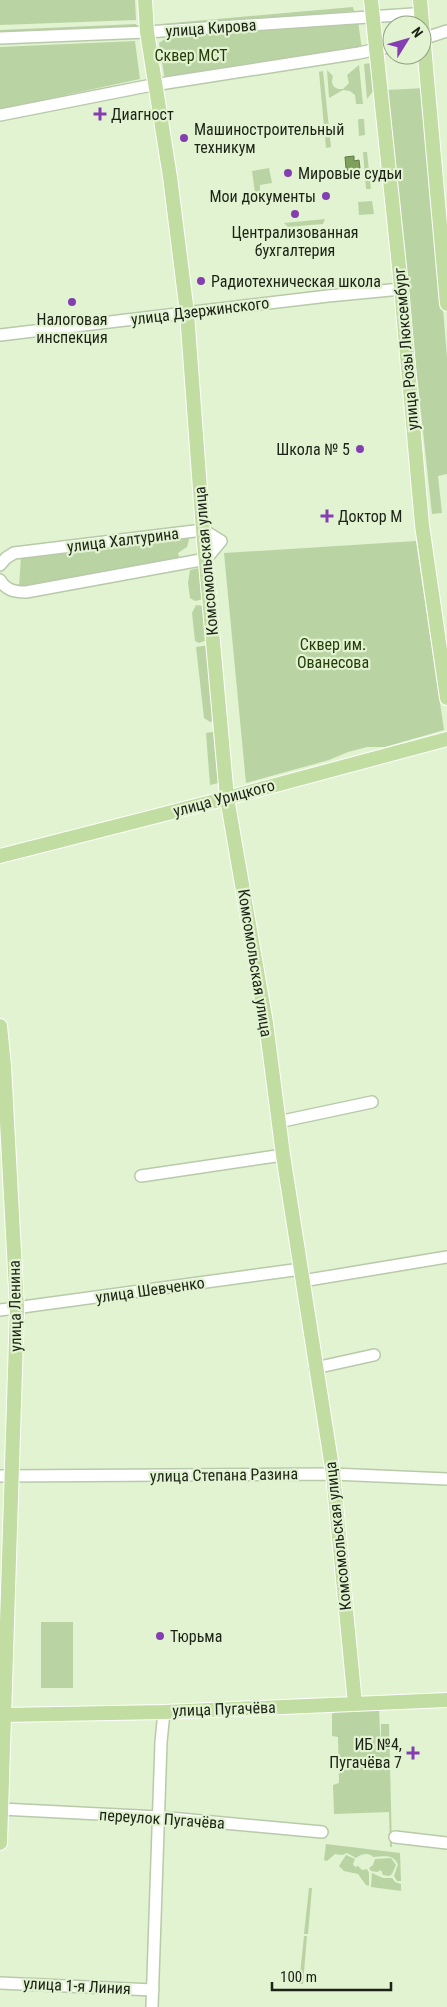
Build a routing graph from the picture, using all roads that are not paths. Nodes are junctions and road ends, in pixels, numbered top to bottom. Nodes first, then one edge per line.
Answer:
1 (145, 0) edge
2 (371, 0) edge
3 (420, 0) edge
4 (400, 15) edge
5 (416, 15) edge
6 (421, 15) edge
7 (382, 16) edge
8 (373, 17) junction
9 (447, 31) edge
10 (147, 32) junction
11 (432, 35) edge
12 (0, 38) edge
13 (382, 48) edge
14 (377, 49) junction
15 (426, 65) edge
16 (156, 85) junction
17 (0, 115) edge
18 (442, 186) edge
19 (401, 289) junction
20 (447, 304) edge
21 (187, 313) junction
22 (0, 335) edge
23 (203, 530) junction
24 (206, 559) junction
25 (0, 565) edge
26 (0, 580) edge
27 (447, 698) edge
28 (447, 738) edge
29 (227, 798) junction
30 (0, 856) edge
31 (0, 1026) edge
32 (372, 1102) dead end
33 (278, 1122) junction
34 (283, 1155) junction
35 (141, 1176) dead end
36 (447, 1257) edge
37 (301, 1275) junction
38 (17, 1308) junction
39 (0, 1310) edge
40 (374, 1355) dead end
41 (316, 1368) junction
42 (333, 1474) junction
43 (6, 1477) edge
44 (447, 1478) edge
45 (5, 1558) edge
46 (447, 1700) edge
47 (355, 1704) junction
48 (164, 1712) junction
49 (2, 1715) edge
50 (2, 1809) junction
51 (159, 1817) junction
52 (322, 1832) dead end
53 (395, 1838) dead end
54 (0, 1843) edge
55 (447, 1843) edge
56 (0, 1983) edge
57 (153, 1990) junction
58 (152, 2007) edge

1 - 10 main road, Комсомольская улица
2 - 8 main road, улица Розы Люксембург
3 - 6 main road
4 - 5 street, улица Кирова
7 - 8 street, улица Кирова
8 - 10 street, улица Кирова
8 - 14 main road, улица Розы Люксембург
9 - 11 street
10 - 12 street, улица Кирова
10 - 16 main road, Комсомольская улица
13 - 14 street
14 - 16 street
14 - 19 main road, улица Розы Люксембург
15 - 18 main road
16 - 17 street
16 - 21 main road, Комсомольская улица
18 - 20 main road
19 - 21 street, улица Дзержинского
19 - 27 main road, улица Розы Люксембург
21 - 22 street, улица Дзержинского
21 - 23 main road, Комсомольская улица
23 - 24 main road, Комсомольская улица
23 - 25 street, улица Халтурина
24 - 26 street, улица Халтурина
24 - 29 main road, Комсомольская улица
28 - 29 main road, улица Урицкого
29 - 30 main road, улица Урицкого
29 - 33 main road, Комсомольская улица
31 - 38 main road, улица Ленина
32 - 33 street
33 - 34 main road, Комсомольская улица
34 - 35 street
34 - 37 main road, Комсомольская улица
36 - 37 street, улица Шевченко
37 - 38 street, улица Шевченко
37 - 41 main road, Комсомольская улица
38 - 39 street, улица Шевченко
38 - 43 main road, улица Ленина
40 - 41 street
41 - 42 main road, Комсомольская улица
42 - 43 street, улица Степана Разина
42 - 44 street, улица Степана Разина
42 - 47 main road, Комсомольская улица
43 - 45 main road, улица Ленина
45 - 49 main road, улица Ленина
46 - 47 main road, улица Пугачёва
47 - 48 main road, улица Пугачёва
48 - 49 main road, улица Пугачёва
48 - 51 street
49 - 50 main road, улица Ленина
50 - 51 street, переулок Пугачёва
50 - 54 main road, улица Ленина
51 - 52 street, переулок Пугачёва
51 - 57 street
53 - 55 street
56 - 57 street, улица 1-я Линия
57 - 58 street

